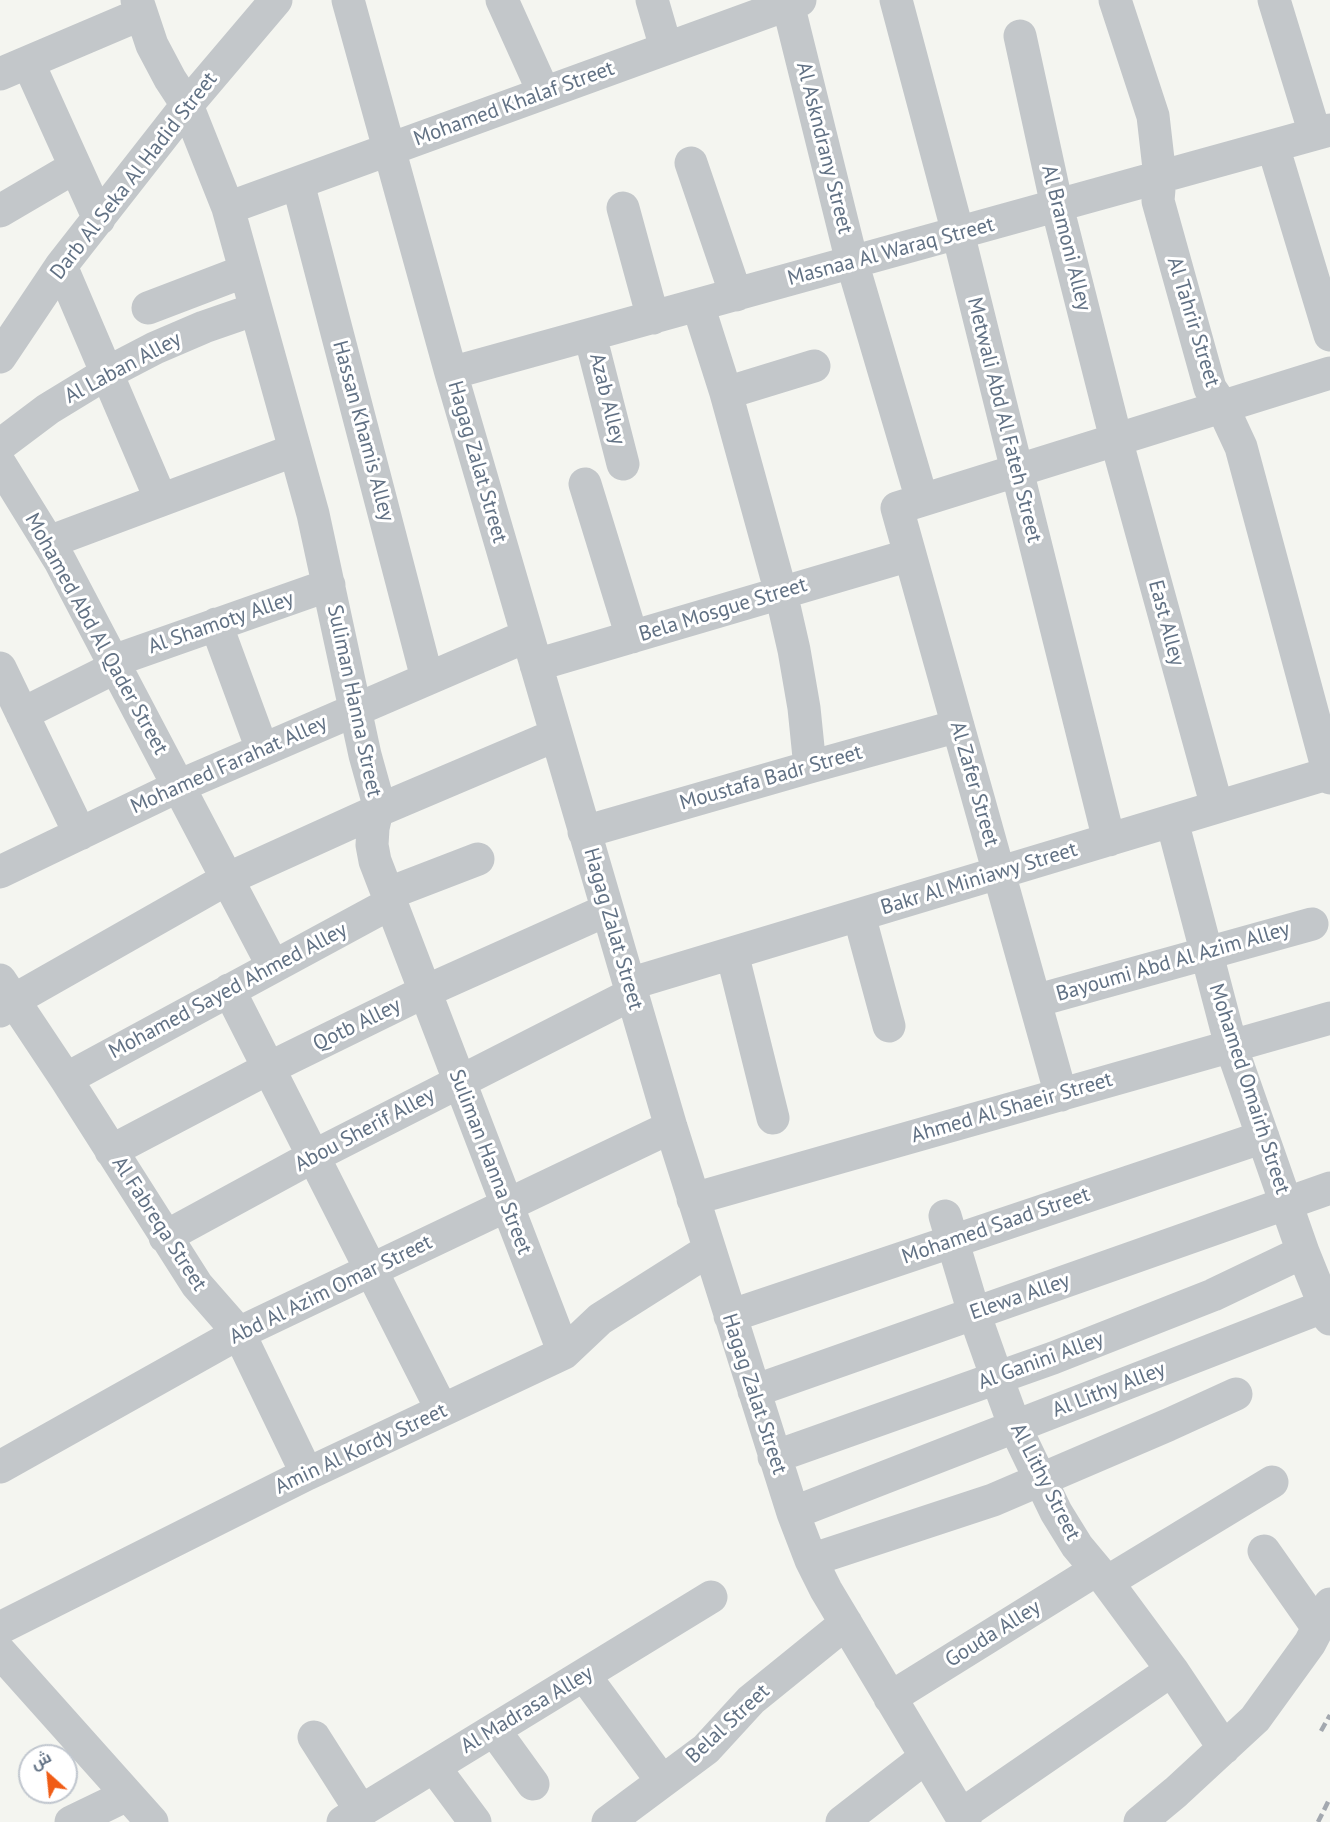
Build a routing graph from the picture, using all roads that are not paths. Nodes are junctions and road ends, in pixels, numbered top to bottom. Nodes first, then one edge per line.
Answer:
1 (276, 0) edge
2 (348, 0) edge
3 (502, 0) edge
4 (652, 0) edge
5 (896, 0) edge
6 (1115, 0) edge
7 (1274, 0) edge
8 (788, 3) edge
9 (139, 7) edge
10 (1020, 36) dead end
11 (666, 48) junction
12 (14, 68) edge
13 (544, 93) junction
14 (187, 105) junction
15 (1323, 132) edge
16 (1273, 146) junction
17 (389, 150) junction
18 (691, 163) dead end
19 (75, 167) junction
20 (1160, 177) junction
21 (298, 183) junction
22 (1057, 206) junction
23 (228, 208) junction
24 (623, 208) dead end
25 (0, 211) edge
26 (99, 219) junction
27 (958, 233) junction
28 (852, 262) junction
29 (61, 266) junction
30 (245, 272) junction
31 (736, 295) junction
32 (698, 305) junction
33 (148, 308) dead end
34 (256, 309) junction
35 (653, 318) junction
36 (590, 335) junction
37 (1330, 335) edge
38 (0, 357) edge
39 (814, 366) dead end
40 (107, 373) junction
41 (451, 373) junction
42 (1330, 373) edge
43 (726, 393) junction
44 (1222, 406) junction
45 (1116, 439) junction
46 (0, 444) edge
47 (295, 450) junction
48 (0, 464) edge
49 (623, 464) dead end
50 (1016, 471) junction
51 (585, 484) dead end
52 (161, 500) junction
53 (910, 504) junction
54 (49, 542) junction
55 (910, 555) junction
56 (329, 585) junction
57 (781, 593) junction
58 (216, 624) junction
59 (632, 637) junction
60 (531, 650) junction
61 (114, 664) junction
62 (1, 671) edge
63 (427, 678) junction
64 (356, 709) junction
65 (22, 714) junction
66 (958, 726) junction
67 (556, 735) junction
68 (262, 749) junction
69 (810, 767) junction
70 (1330, 775) edge
71 (179, 786) junction
72 (1217, 807) junction
73 (377, 811) junction
74 (1172, 820) junction
75 (584, 832) junction
76 (80, 834) junction
77 (1108, 840) junction
78 (478, 859) dead end
79 (0, 872) edge
80 (999, 872) junction
81 (227, 879) junction
82 (389, 899) junction
83 (607, 910) junction
84 (859, 915) junction
85 (1312, 924) dead end
86 (732, 953) junction
87 (1207, 953) junction
88 (273, 966) junction
89 (630, 989) junction
90 (229, 990) junction
91 (424, 992) junction
92 (5, 997) edge
93 (1035, 1000) junction
94 (1330, 1018) edge
95 (889, 1026) dead end
96 (1231, 1046) junction
97 (269, 1068) junction
98 (66, 1079) junction
99 (459, 1081) junction
100 (1061, 1095) junction
101 (773, 1118) dead end
102 (671, 1127) junction
103 (1263, 1137) junction
104 (111, 1151) junction
105 (314, 1156) junction
106 (1330, 1188) edge
107 (693, 1199) junction
108 (1286, 1204) junction
109 (507, 1205) junction
110 (949, 1228) junction
111 (165, 1237) junction
112 (709, 1250) junction
113 (1303, 1252) junction
114 (371, 1270) junction
115 (1327, 1312) edge
116 (974, 1313) junction
117 (730, 1316) junction
118 (239, 1333) junction
119 (564, 1353) junction
120 (997, 1378) junction
121 (754, 1391) junction
122 (1236, 1394) dead end
123 (442, 1410) junction
124 (1015, 1426) junction
125 (774, 1457) junction
126 (0, 1467) edge
127 (306, 1474) junction
128 (1040, 1480) junction
129 (1272, 1482) dead end
130 (793, 1513) junction
131 (1264, 1551) dead end
132 (811, 1560) junction
133 (1101, 1576) junction
134 (711, 1597) dead end
135 (1324, 1616) edge
136 (846, 1623) junction
137 (0, 1628) edge
138 (6, 1669) edge
139 (1172, 1670) junction
140 (584, 1675) junction
141 (890, 1698) junction
142 (494, 1730) junction
143 (314, 1737) dead end
144 (1224, 1748) junction
145 (926, 1757) junction
146 (434, 1767) junction
147 (662, 1781) junction
148 (533, 1784) dead end
149 (127, 1795) junction
150 (352, 1817) edge
151 (963, 1819) edge
152 (71, 1822) edge
153 (152, 1822) edge
154 (475, 1822) edge
155 (608, 1822) edge
156 (842, 1822) edge
157 (1140, 1822) edge

1 - 14 street, Darb Al Seka Al Hadid Street
2 - 17 street, Hagag Zalat Street
3 - 13 street
4 - 11 street
5 - 27 street, Metwali Abd Al Fateh Street
6 - 20 street, Al Tahrir Street
7 - 15 street
8 - 11 street, Mohamed Khalaf Street
8 - 28 street, Al Askndrany Street
9 - 12 street
9 - 14 street, Suliman Hanna Street
10 - 22 street, Al Bramoni Alley
11 - 13 street, Mohamed Khalaf Street
12 - 19 street
13 - 17 street, Mohamed Khalaf Street
14 - 23 street, Suliman Hanna Street
14 - 26 street, Darb Al Seka Al Hadid Street
15 - 16 street, Masnaa Al Waraq Street
16 - 20 street, Masnaa Al Waraq Street
16 - 37 street
17 - 21 street, Mohamed Khalaf Street
17 - 41 street, Hagag Zalat Street
18 - 31 street
19 - 25 street
19 - 26 street
20 - 22 street, Masnaa Al Waraq Street
20 - 44 street, Al Tahrir Street
21 - 23 street, Mohamed Khalaf Street
21 - 63 street, Hassan Khamis Alley
22 - 27 street, Masnaa Al Waraq Street
22 - 45 street, Al Bramoni Alley
23 - 30 street, Suliman Hanna Street
24 - 35 street
26 - 29 street, Darb Al Seka Al Hadid Street
27 - 28 street, Masnaa Al Waraq Street
27 - 50 street, Metwali Abd Al Fateh Street
28 - 31 street, Masnaa Al Waraq Street
28 - 53 street, Al Askndrany Street
29 - 38 street, Darb Al Seka Al Hadid Street
29 - 40 street
30 - 33 street
30 - 34 street, Suliman Hanna Street
31 - 32 street, Masnaa Al Waraq Street
32 - 35 street, Masnaa Al Waraq Street
32 - 43 street
34 - 40 street, Al Laban Alley
34 - 47 street, Suliman Hanna Street
35 - 36 street, Masnaa Al Waraq Street
36 - 41 street, Masnaa Al Waraq Street
36 - 49 street, Azab Alley
39 - 43 street
40 - 46 street, Al Laban Alley
40 - 52 street
41 - 60 street, Hagag Zalat Street
42 - 44 street
43 - 57 street
44 - 45 street
44 - 70 street, Al Tahrir Street
45 - 50 street
45 - 72 street, East Alley
47 - 52 street
47 - 56 street, Suliman Hanna Street
48 - 54 street, Mohamed Abd Al Qader Street
50 - 53 street
50 - 77 street, Metwali Abd Al Fateh Street
51 - 59 street
52 - 54 street
53 - 55 street, Al Zafer Street
54 - 61 street, Mohamed Abd Al Qader Street
55 - 57 street, Bela Mosgue Street
55 - 66 street, Al Zafer Street
56 - 58 street, Al Shamoty Alley
56 - 64 street, Suliman Hanna Street
57 - 59 street, Bela Mosgue Street
57 - 69 street
58 - 61 street, Al Shamoty Alley
58 - 68 street
59 - 60 street, Bela Mosgue Street
60 - 63 street, Mohamed Farahat Alley
60 - 67 street, Hagag Zalat Street
61 - 65 street, Al Shamoty Alley
61 - 71 street, Mohamed Abd Al Qader Street
62 - 65 street
63 - 64 street, Mohamed Farahat Alley
64 - 68 street, Mohamed Farahat Alley
64 - 73 street, Suliman Hanna Street
65 - 76 street
66 - 69 street, Moustafa Badr Street
66 - 80 street, Al Zafer Street
67 - 73 street
67 - 75 street, Hagag Zalat Street
68 - 71 street, Mohamed Farahat Alley
69 - 75 street, Moustafa Badr Street
70 - 72 street, Bakr Al Miniawy Street
71 - 76 street, Mohamed Farahat Alley
71 - 81 street, Mohamed Abd Al Qader Street
72 - 74 street, Bakr Al Miniawy Street
73 - 81 street
73 - 82 street, Suliman Hanna Street
74 - 77 street, Bakr Al Miniawy Street
74 - 87 street, Mohamed Omairh Street
75 - 83 street, Hagag Zalat Street
76 - 79 street, Mohamed Farahat Alley
77 - 80 street, Bakr Al Miniawy Street
78 - 82 street, Mohamed Sayed Ahmed Alley
80 - 84 street, Bakr Al Miniawy Street
80 - 93 street, Al Zafer Street
81 - 88 street, Mohamed Abd Al Qader Street
81 - 92 street
82 - 88 street, Mohamed Sayed Ahmed Alley
82 - 91 street, Suliman Hanna Street
83 - 89 street, Hagag Zalat Street
83 - 91 street, Qotb Alley
84 - 86 street, Bakr Al Miniawy Street
84 - 95 street
85 - 87 street, Bayoumi Abd Al Azim Alley
86 - 89 street, Bakr Al Miniawy Street
86 - 101 street
87 - 93 street, Bayoumi Abd Al Azim Alley
87 - 96 street, Mohamed Omairh Street
88 - 90 street, Mohamed Sayed Ahmed Alley
89 - 99 street, Abou Sherif Alley
89 - 102 street, Hagag Zalat Street
90 - 97 street
90 - 98 street, Mohamed Sayed Ahmed Alley
91 - 97 street, Qotb Alley
91 - 99 street, Suliman Hanna Street
92 - 98 street, Al Fabreqa Street
93 - 100 street, Al Zafer Street
94 - 96 street, Ahmed Al Shaeir Street
96 - 100 street, Ahmed Al Shaeir Street
96 - 103 street, Mohamed Omairh Street
97 - 104 street, Qotb Alley
97 - 105 street
98 - 104 street, Al Fabreqa Street
99 - 105 street, Abou Sherif Alley
99 - 109 street, Suliman Hanna Street
100 - 107 street, Ahmed Al Shaeir Street
102 - 107 street, Hagag Zalat Street
102 - 109 street, Abd Al Azim Omar Street
103 - 108 street, Mohamed Omairh Street
103 - 110 street, Mohamed Saad Street
104 - 111 street, Al Fabreqa Street
105 - 111 street, Abou Sherif Alley
105 - 114 street
106 - 108 street, Elewa Alley
107 - 112 street, Hagag Zalat Street
108 - 113 street, Mohamed Omairh Street
108 - 116 street, Elewa Alley
109 - 114 street, Abd Al Azim Omar Street
109 - 119 street, Suliman Hanna Street
110 - 116 street, Al Lithy Street
110 - 117 street, Mohamed Saad Street
111 - 118 street, Al Fabreqa Street
112 - 117 street, Hagag Zalat Street
112 - 119 street, Amin Al Kordy Street
113 - 115 street, Mohamed Omairh Street
113 - 120 street, Al Ganini Alley
114 - 118 street, Abd Al Azim Omar Street
114 - 123 street
115 - 124 street, Al Lithy Alley
116 - 120 street, Al Lithy Street
116 - 121 street, Elewa Alley
117 - 121 street, Hagag Zalat Street
118 - 126 street, Abd Al Azim Omar Street
118 - 127 street, Al Fabreqa Street
119 - 123 street, Amin Al Kordy Street
120 - 124 street, Al Lithy Street
120 - 125 street, Al Ganini Alley
121 - 125 street, Hagag Zalat Street
122 - 128 street
123 - 127 street, Amin Al Kordy Street
124 - 128 street, Al Lithy Street
124 - 130 street, Al Lithy Alley
125 - 130 street, Hagag Zalat Street
127 - 137 street, Amin Al Kordy Street
128 - 132 street
128 - 133 street, Al Lithy Street
129 - 133 street, Gouda Alley
130 - 132 street, Hagag Zalat Street
131 - 135 street
132 - 136 street, Hagag Zalat Street
133 - 139 street, Al Lithy Street
133 - 141 street, Gouda Alley
134 - 140 street, Al Madrasa Alley
135 - 144 street
136 - 141 street, Hagag Zalat Street
136 - 147 street, Belal Street
138 - 149 street
139 - 144 street, Al Lithy Street
139 - 151 street
140 - 142 street, Al Madrasa Alley
140 - 147 street
141 - 145 street, Hagag Zalat Street
142 - 146 street, Al Madrasa Alley
142 - 148 street
143 - 150 street
144 - 157 street
145 - 151 street, Hagag Zalat Street
145 - 156 street
146 - 150 street, Al Madrasa Alley
146 - 154 street
147 - 155 street, Belal Street
149 - 152 street
149 - 153 street

